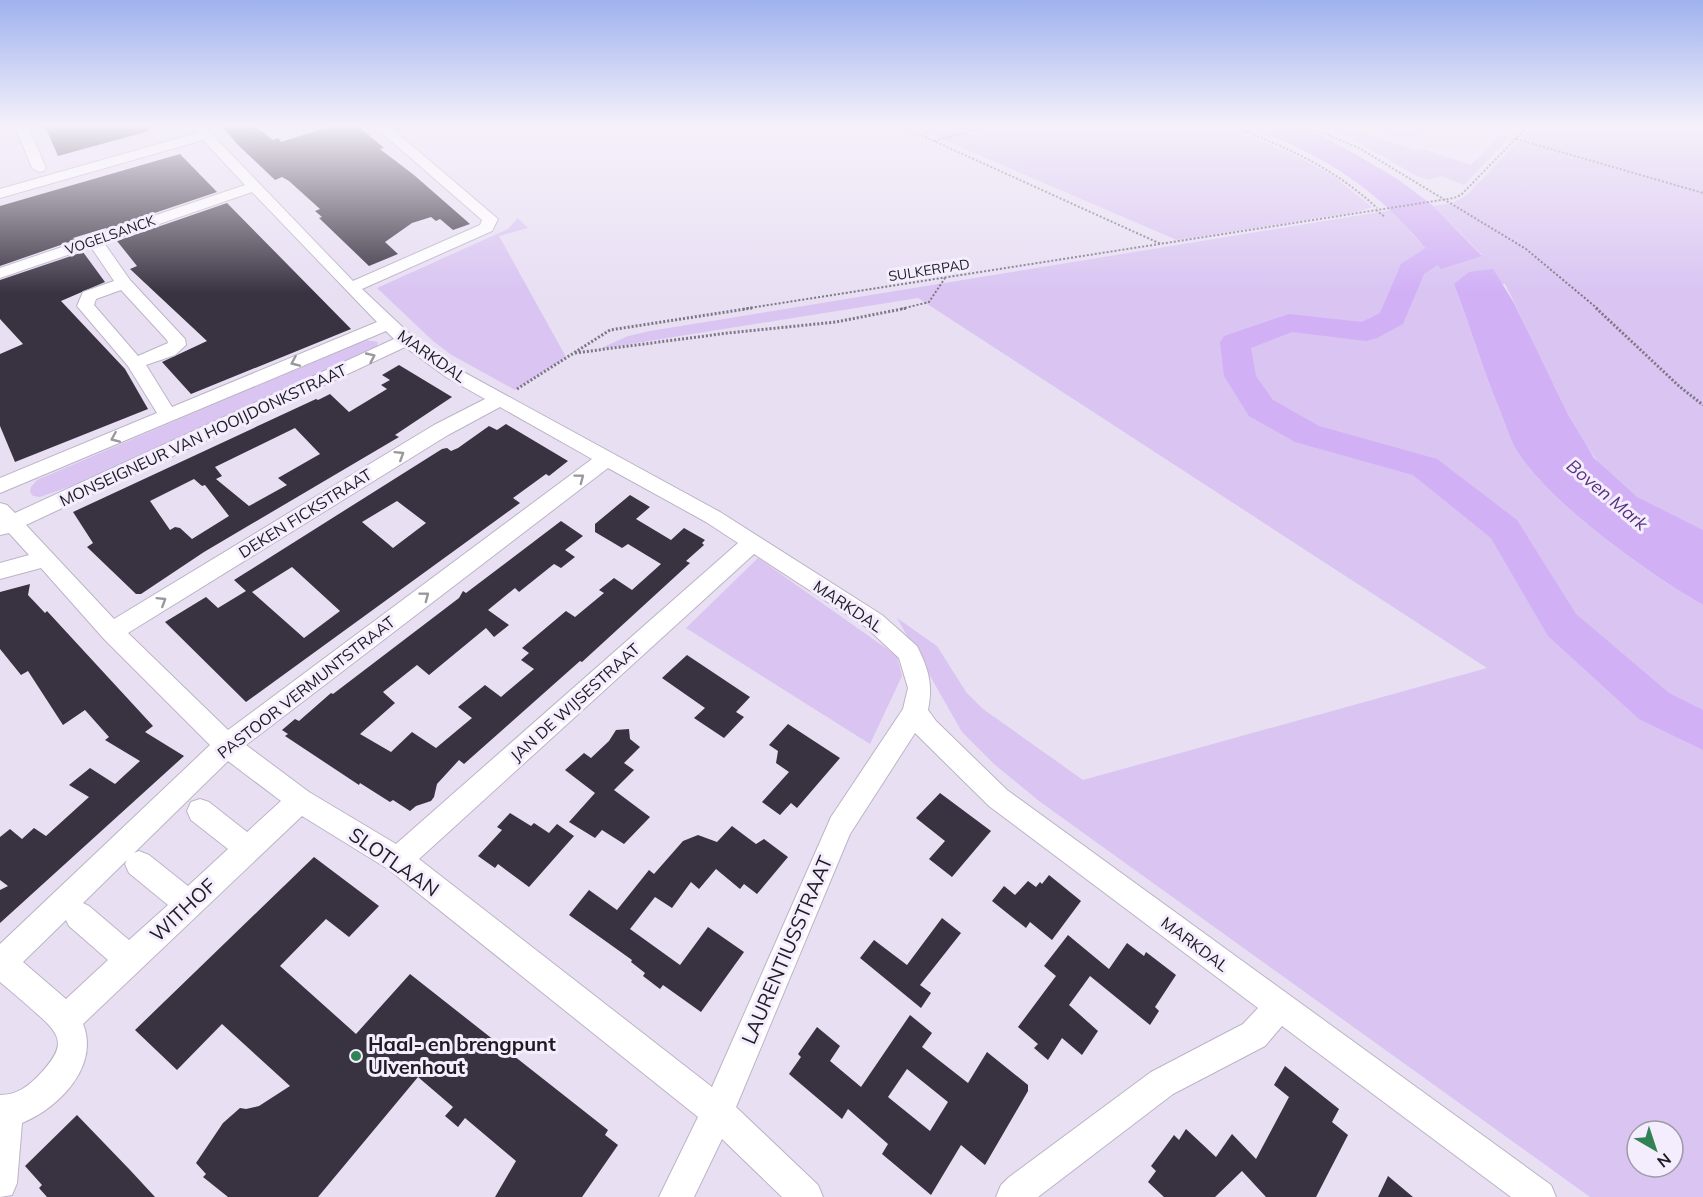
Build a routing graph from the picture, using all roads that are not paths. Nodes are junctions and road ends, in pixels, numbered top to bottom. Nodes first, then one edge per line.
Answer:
1 (37, 182) edge
2 (251, 182) edge
3 (446, 182) edge
4 (255, 186) junction
5 (0, 194) edge
6 (95, 241) junction
7 (0, 273) edge
8 (124, 283) junction
9 (351, 288) junction
10 (387, 324) junction
11 (406, 340) junction
12 (135, 363) junction
13 (501, 399) junction
14 (168, 415) junction
15 (607, 458) junction
16 (0, 486) edge
17 (4, 521) edge
18 (752, 543) junction
19 (45, 559) junction
20 (0, 571) edge
21 (112, 632) junction
22 (915, 712) junction
23 (227, 745) junction
24 (300, 800) junction
25 (200, 811) dead end
26 (248, 849) junction
27 (398, 860) junction
28 (139, 864) dead end
29 (189, 904) junction
30 (79, 916) dead end
31 (129, 959) junction
32 (1, 963) edge
33 (1280, 1006) junction
34 (66, 1019) junction
35 (3, 1112) edge
36 (718, 1112) junction
37 (0, 1183) edge
38 (676, 1197) edge
39 (806, 1197) edge
40 (1013, 1197) edge
41 (1539, 1197) edge

1 - 5 street
2 - 4 street, MARKDAL
3 - 9 street
4 - 6 street, VOGELSANCK
4 - 9 street, MARKDAL
6 - 7 street, VOGELSANCK
6 - 8 street
8 - 12 street
8 - 12 street
9 - 10 street, MARKDAL
10 - 11 street, MARKDAL
10 -> 14 street, MONSEIGNEUR VAN HOOIJDONKSTRAAT
11 - 13 street, MARKDAL
17 -> 11 street, MONSEIGNEUR VAN HOOIJDONKSTRAAT
12 - 14 street
13 - 15 street, MARKDAL
21 -> 13 street, DEKEN FICKSTRAAT
14 -> 16 street, MONSEIGNEUR VAN HOOIJDONKSTRAAT
15 - 18 street, MARKDAL
23 -> 15 street, PASTOOR VERMUNTSTRAAT
17 - 19 street, SLOTLAAN
18 - 22 street, MARKDAL
18 - 27 street, JAN DE WIJSESTRAAT
19 - 20 street
19 - 21 street, SLOTLAAN
21 - 23 street, SLOTLAAN
22 - 33 street, MARKDAL
22 - 36 street, LAURENTIUSSTRAAT
23 - 24 street, SLOTLAAN
23 - 32 street, PASTOOR VERMUNTSTRAAT
24 - 26 street, WITHOF
24 - 27 street, SLOTLAAN
25 - 26 street
26 - 29 street, WITHOF
27 - 36 street, SLOTLAAN
28 - 29 street
29 - 31 street, WITHOF
30 - 31 street
31 - 34 street, WITHOF
32 - 34 street
33 - 40 street
33 - 41 street, MARKDAL
34 - 35 street
35 - 37 street
36 - 38 street, LAURENTIUSSTRAAT
36 - 39 street, SLOTLAAN

